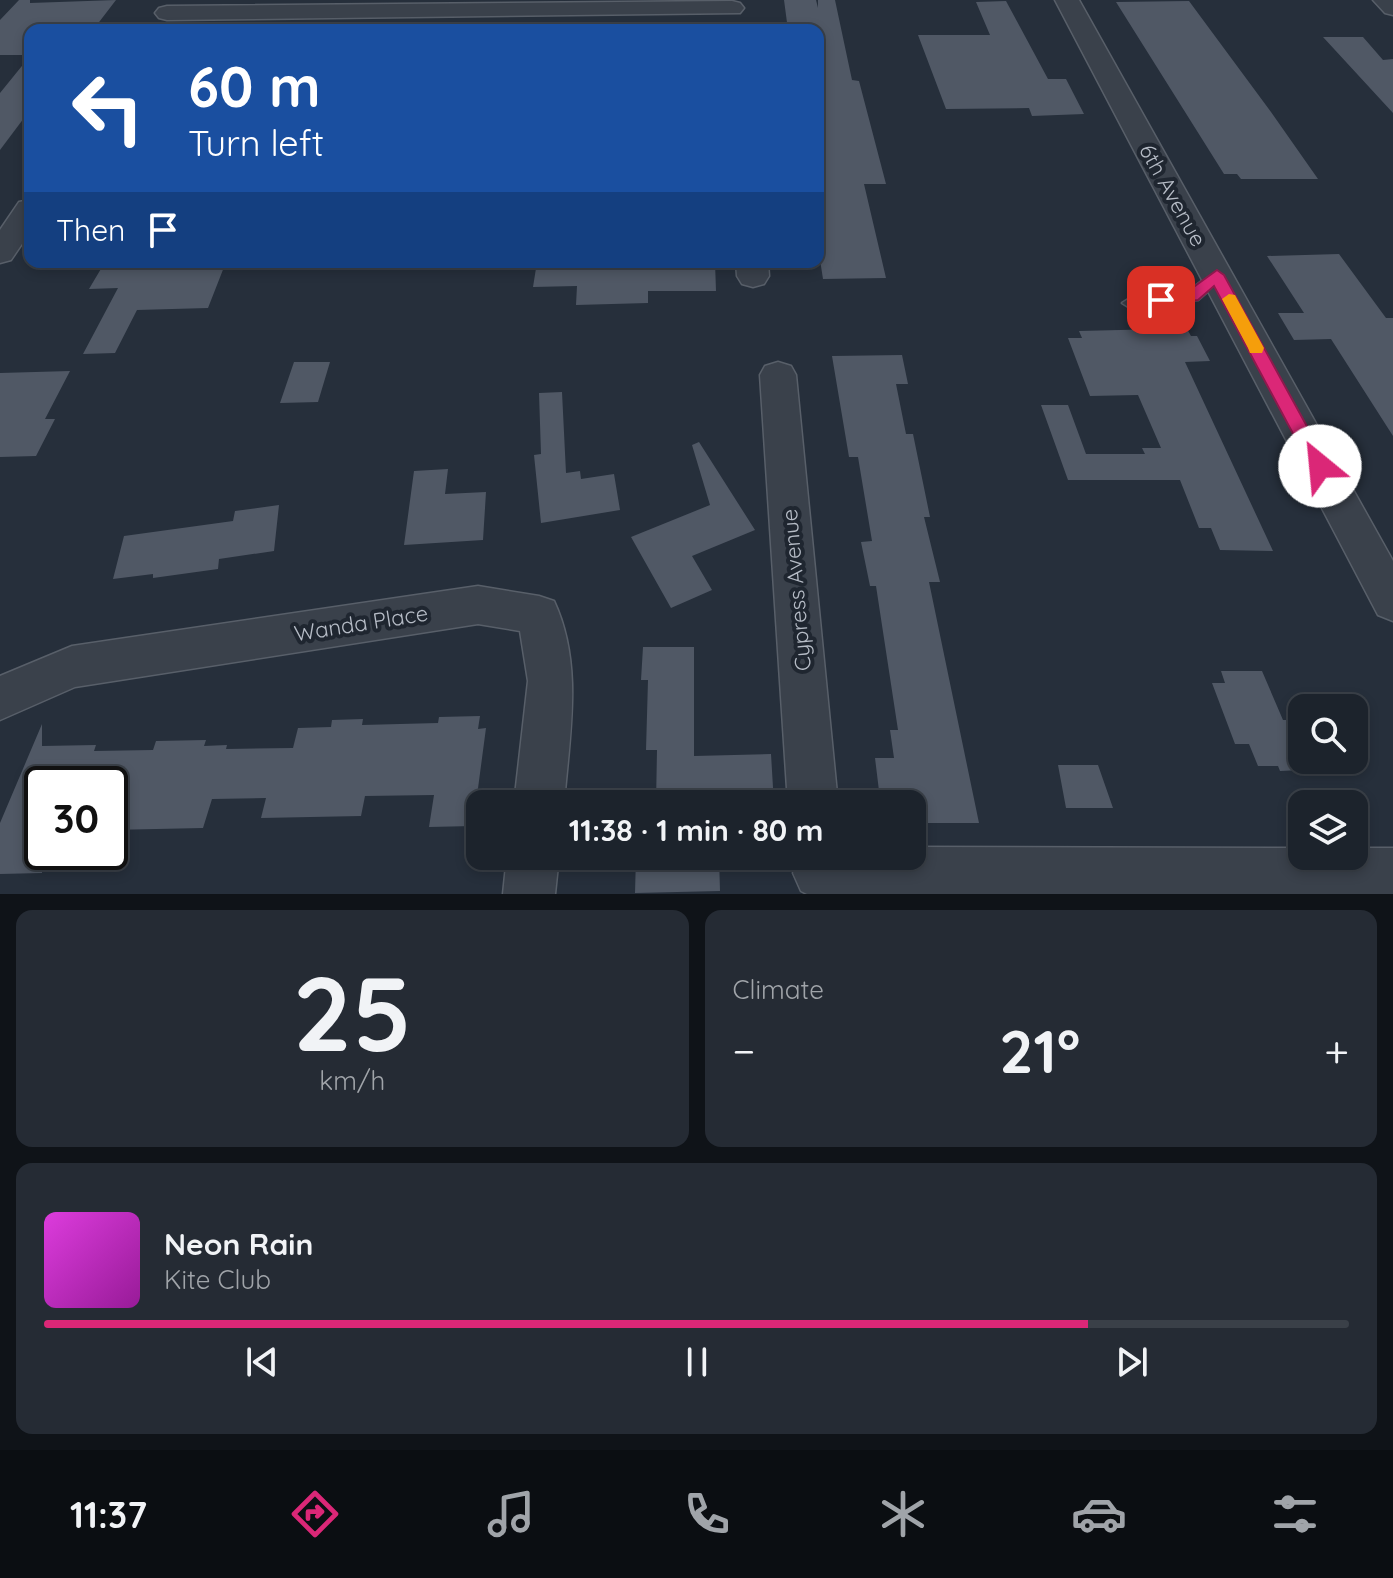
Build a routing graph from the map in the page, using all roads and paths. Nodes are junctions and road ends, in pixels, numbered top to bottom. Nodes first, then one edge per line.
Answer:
1 (1067, 0) edge
2 (1385, 0) edge
3 (1393, 8) edge
4 (732, 13) edge
5 (166, 14) edge
6 (479, 20) edge
7 (0, 207) edge
8 (24, 208) edge
9 (24, 217) edge
10 (0, 253) edge
11 (1217, 275) junction
12 (1130, 303) dead end
13 (778, 375) dead end
14 (1393, 602) edge
15 (0, 698) edge
16 (540, 790) edge
17 (812, 790) edge
18 (532, 870) edge
19 (819, 874) edge
20 (1393, 874) edge
21 (529, 894) edge

1 - 11 street, 6th Avenue
2 - 3 street
4 - 6 street
5 - 6 street
7 - 8 street
9 - 10 street
11 - 12 lane
11 - 14 street, 6th Avenue
13 - 17 street, Cypress Avenue
15 - 16 street, Wanda Place
18 - 21 street
19 - 20 street

